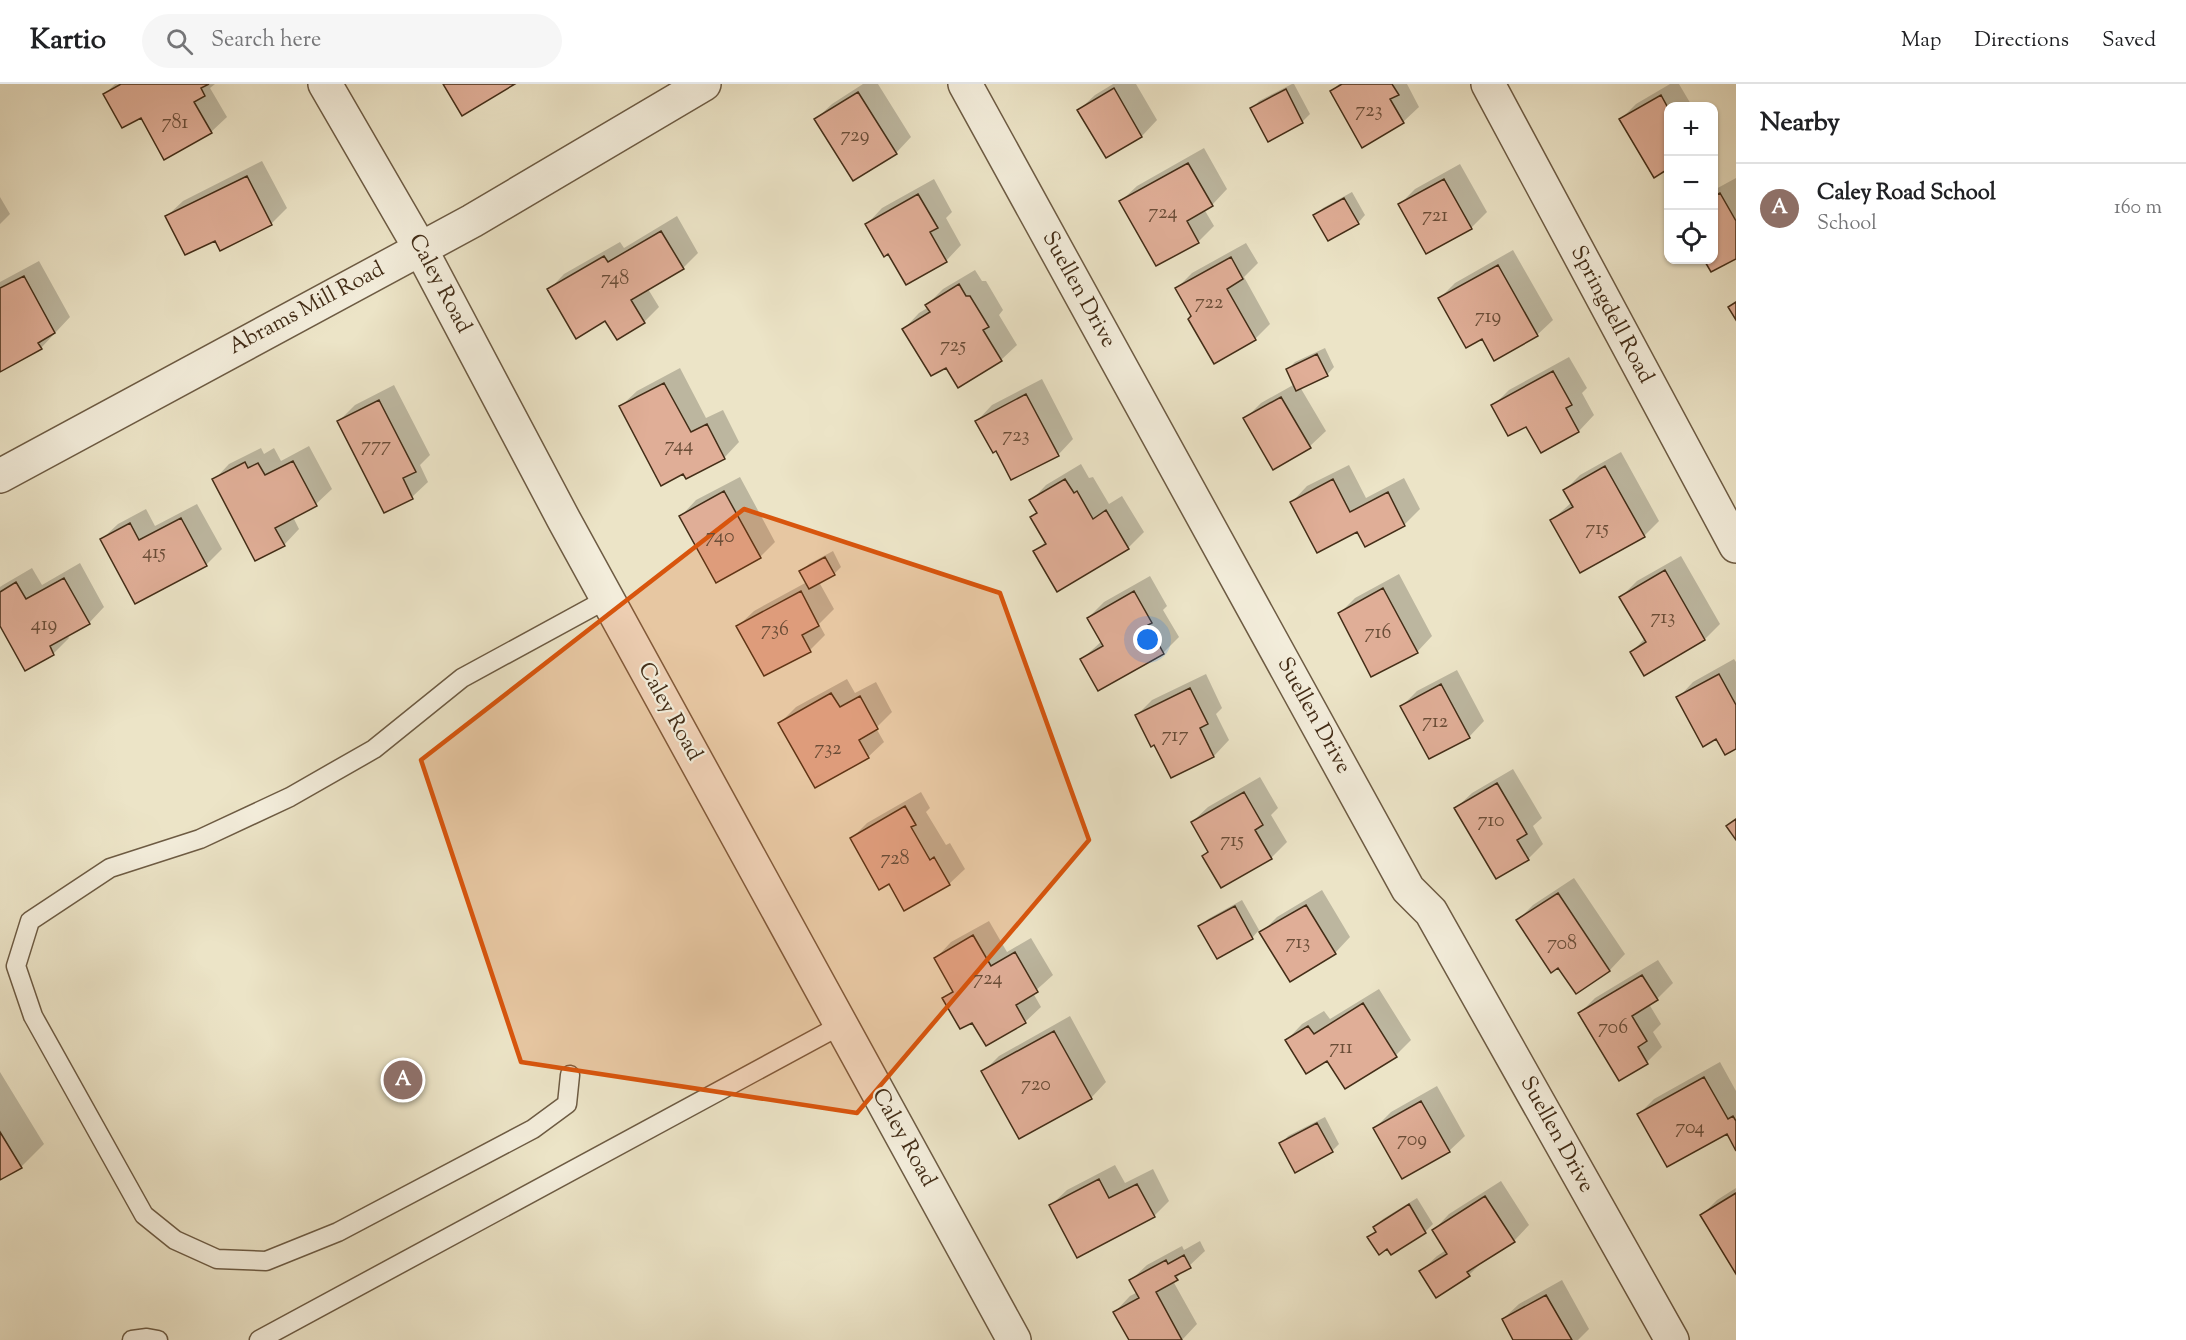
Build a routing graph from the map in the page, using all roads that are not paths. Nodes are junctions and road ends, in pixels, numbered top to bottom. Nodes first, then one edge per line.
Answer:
1 (325, 84) edge
2 (704, 84) edge
3 (965, 84) edge
4 (1488, 84) edge
5 (420, 248) junction
6 (0, 476) edge
7 (1736, 546) edge
8 (607, 599) junction
9 (841, 1025) junction
10 (570, 1075) dead end
11 (132, 1340) edge
12 (158, 1340) edge
13 (259, 1340) edge
14 (1014, 1340) edge
15 (1672, 1340) edge

1 - 5 street, Caley Road
2 - 5 street, Abrams Mill Road
3 - 15 street, Suellen Drive
4 - 7 street, Springdell Road
5 - 6 street, Abrams Mill Road
5 - 8 street, Caley Road
8 - 9 street, Caley Road
8 - 10 lane
9 - 13 lane
9 - 14 street, Caley Road
11 - 12 lane

